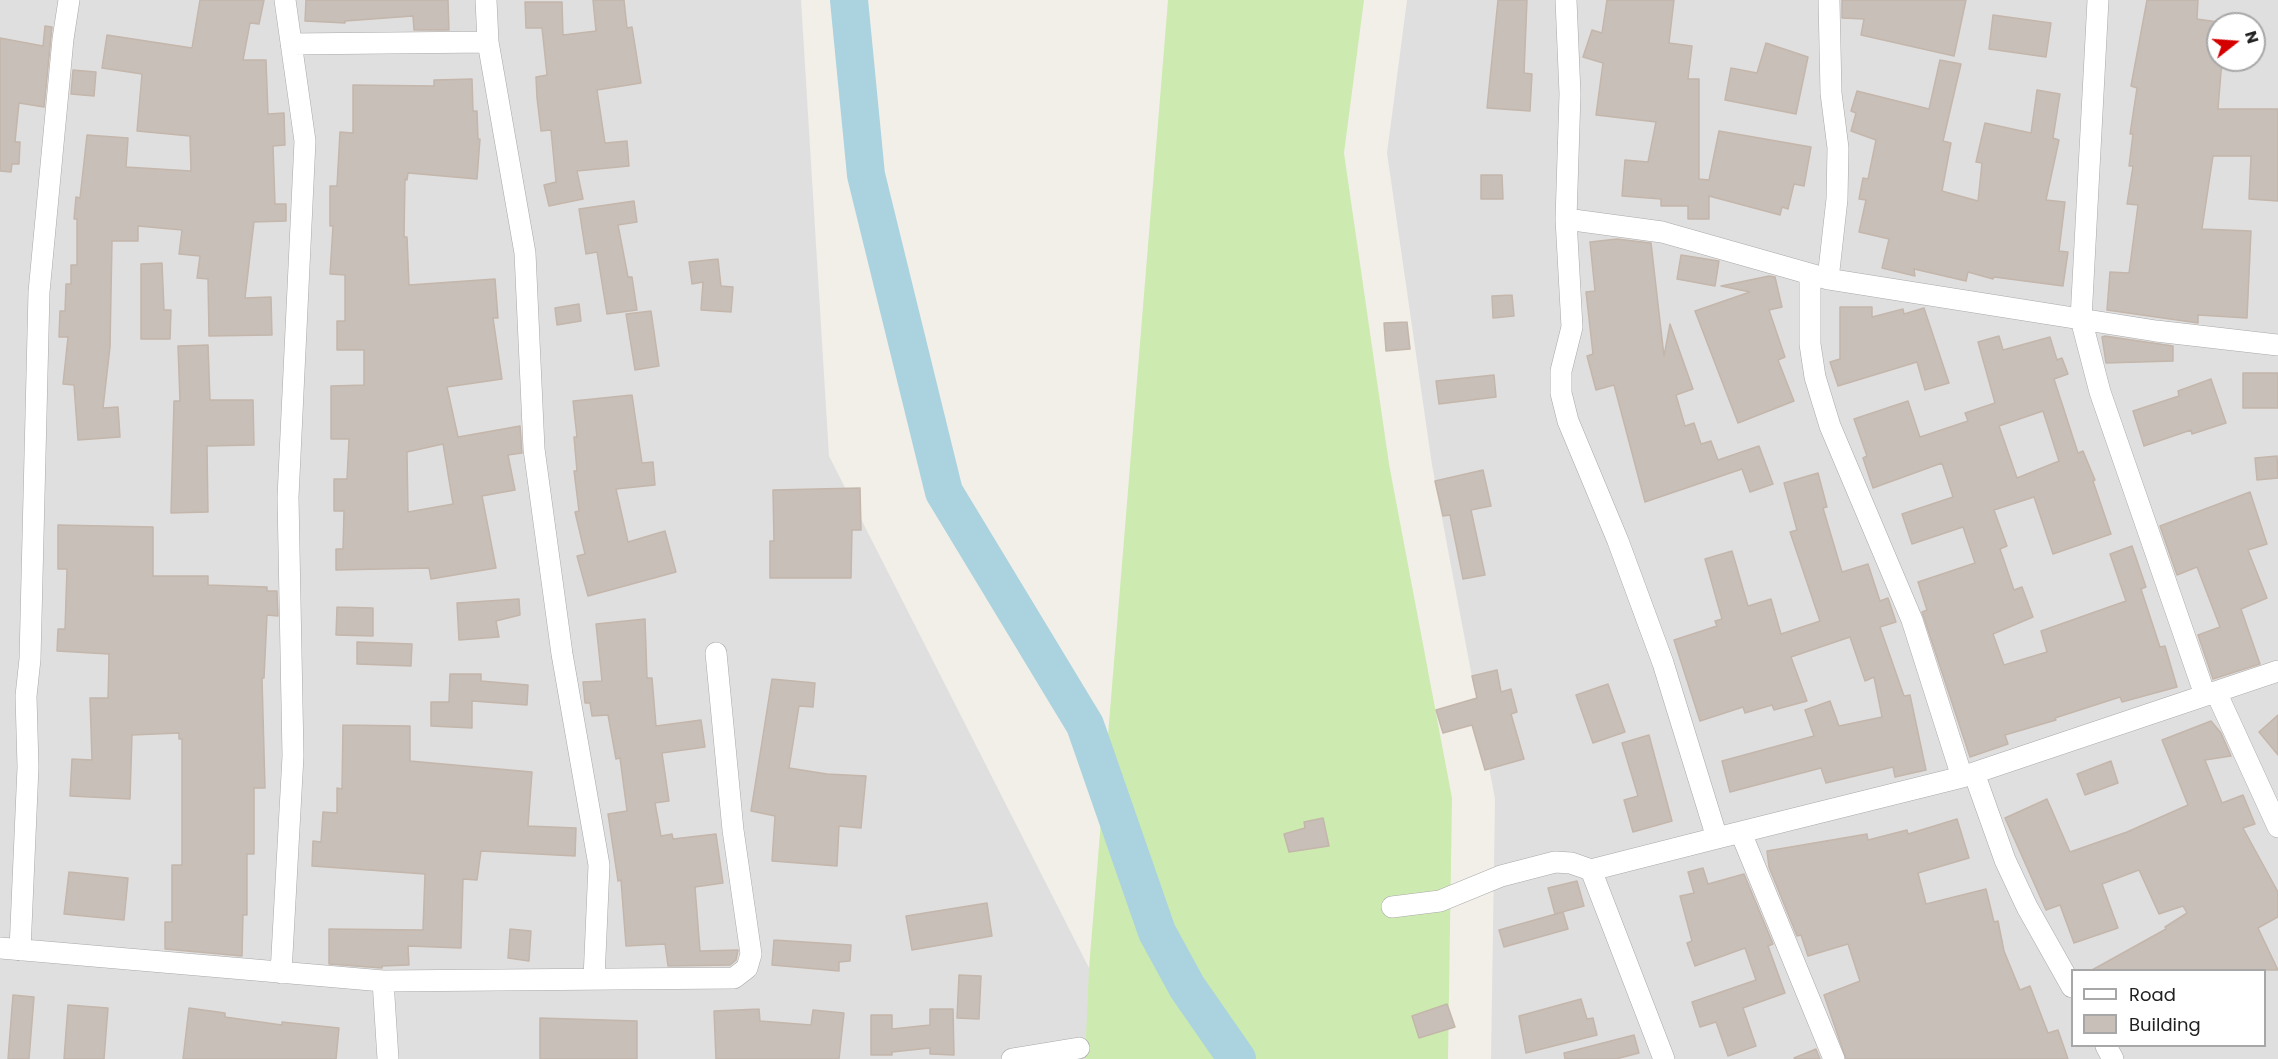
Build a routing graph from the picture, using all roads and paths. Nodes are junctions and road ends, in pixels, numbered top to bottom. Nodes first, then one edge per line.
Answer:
1 (69, 0) edge
2 (285, 0) edge
3 (486, 0) edge
4 (1566, 0) edge
5 (1829, 0) edge
6 (2098, 0) edge
7 (488, 42) junction
8 (291, 44) junction
9 (1566, 219) junction
10 (1819, 276) junction
11 (2081, 319) junction
12 (2278, 345) edge
13 (716, 653) dead end
14 (2278, 671) edge
15 (2211, 693) junction
16 (1968, 775) junction
17 (2278, 827) edge
18 (1741, 833) junction
19 (1718, 838) junction
20 (1592, 870) junction
21 (1392, 907) dead end
22 (10, 949) edge
23 (281, 973) junction
24 (594, 979) junction
25 (383, 981) junction
26 (2071, 984) edge
27 (1079, 1048) dead end
28 (388, 1059) edge
29 (1012, 1059) edge
30 (1664, 1059) edge
31 (1834, 1059) edge

1 - 22 street
2 - 8 street
3 - 7 street
4 - 9 street
5 - 10 street
6 - 11 street
7 - 8 street
7 - 24 street
8 - 23 street
9 - 10 street
9 - 19 street
10 - 11 street
10 - 16 street
11 - 12 street
11 - 15 street
13 - 24 street
14 - 15 street
15 - 16 street
15 - 17 street
16 - 18 street
16 - 26 street
18 - 19 street
18 - 31 street
19 - 20 street
20 - 21 street
20 - 30 street
22 - 23 street
23 - 25 street
24 - 25 street
25 - 28 street
27 - 29 street

